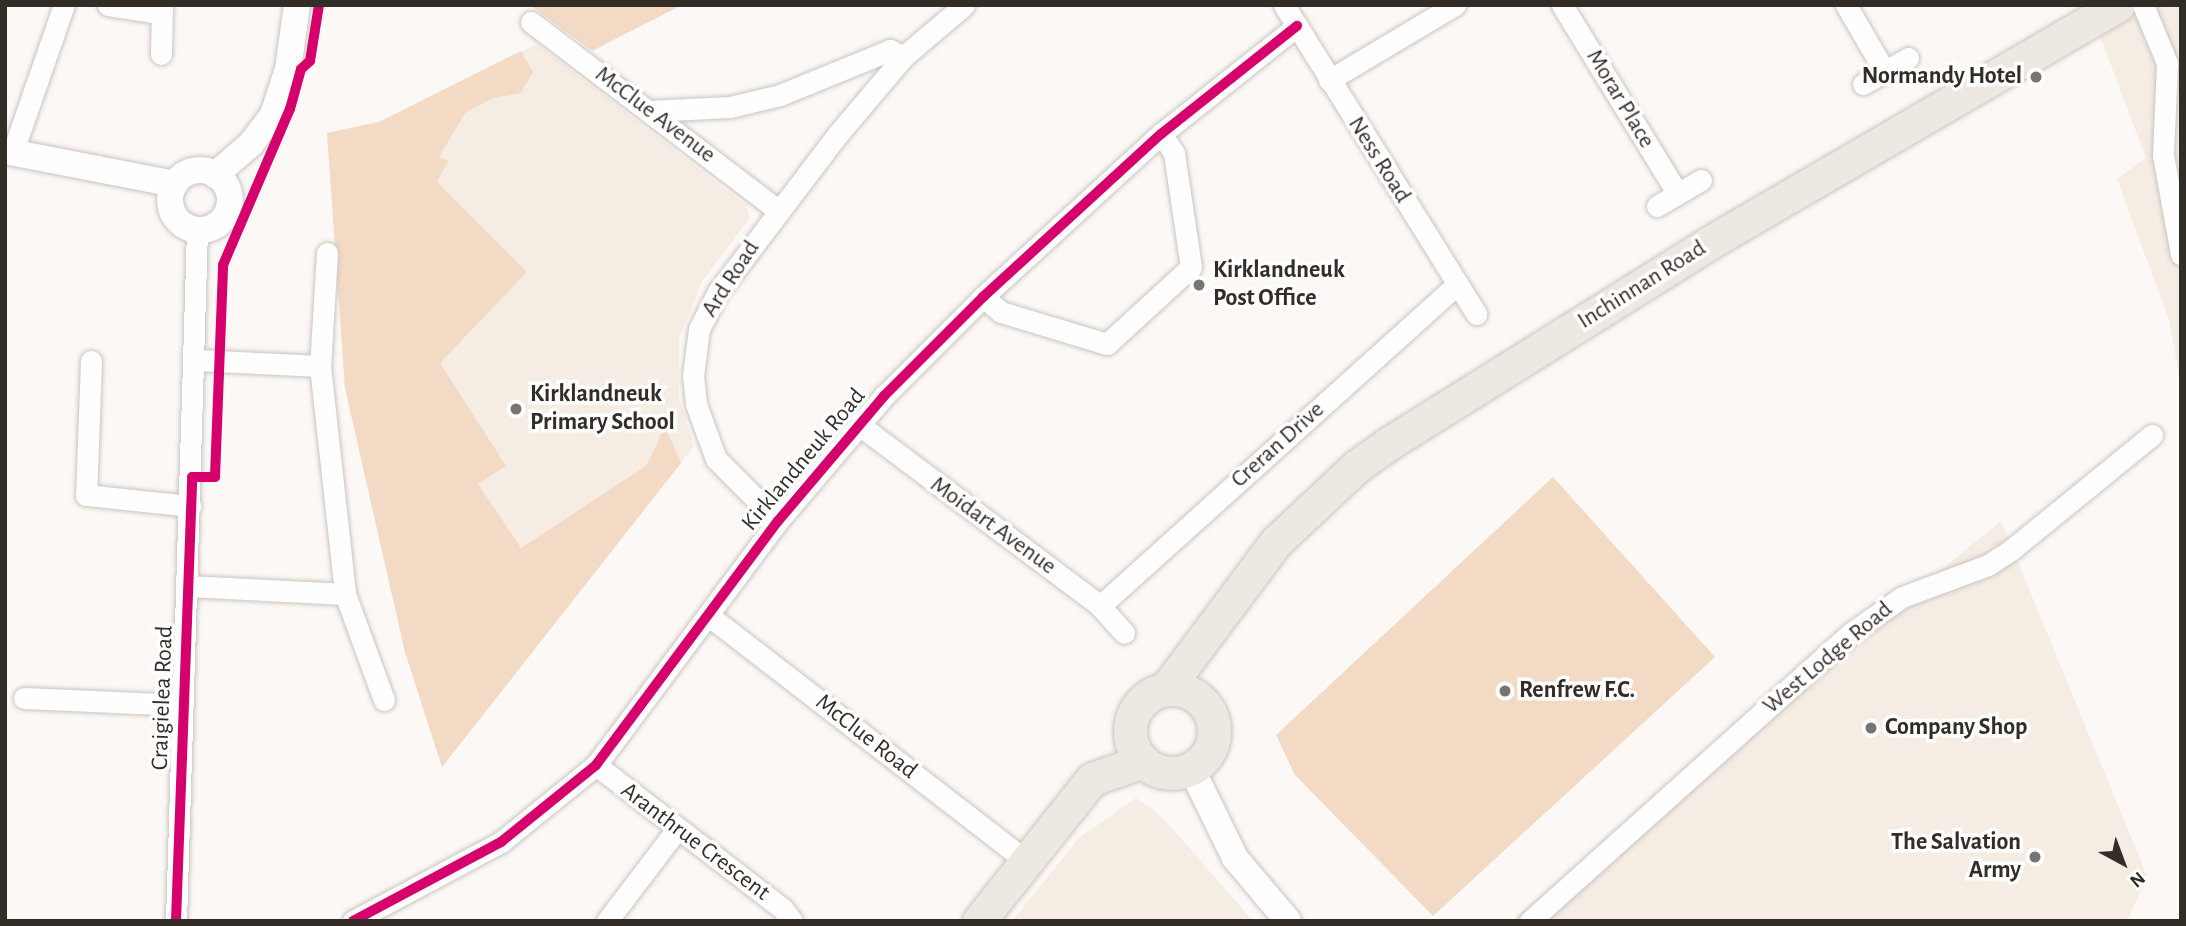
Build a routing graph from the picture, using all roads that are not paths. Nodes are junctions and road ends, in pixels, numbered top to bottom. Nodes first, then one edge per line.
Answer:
1 (64, 5) edge
2 (108, 5) edge
3 (297, 5) edge
4 (964, 5) edge
5 (1284, 5) edge
6 (1455, 5) edge
7 (1562, 5) edge
8 (1846, 5) edge
9 (2118, 5) edge
10 (2143, 5) edge
11 (161, 9) edge
12 (531, 22) dead end
13 (1297, 26) junction
14 (161, 54) dead end
15 (903, 57) junction
16 (1908, 58) dead end
17 (1885, 72) junction
18 (1329, 80) junction
19 (1863, 84) dead end
20 (649, 111) junction
21 (1161, 134) junction
22 (9, 152) edge
23 (215, 175) junction
24 (1701, 180) dead end
25 (175, 184) junction
26 (1677, 193) junction
27 (1657, 206) dead end
28 (778, 210) junction
29 (197, 230) junction
30 (327, 253) dead end
31 (2181, 254) edge
32 (1457, 285) junction
33 (984, 296) junction
34 (1476, 314) dead end
35 (196, 360) junction
36 (91, 361) dead end
37 (320, 366) junction
38 (858, 424) junction
39 (2152, 435) dead end
40 (190, 506) junction
41 (778, 521) junction
42 (188, 586) junction
43 (345, 594) junction
44 (1100, 606) junction
45 (708, 615) junction
46 (1214, 626) junction
47 (1124, 633) dead end
48 (1166, 689) junction
49 (24, 698) dead end
50 (384, 700) dead end
51 (1201, 700) junction
52 (183, 705) junction
53 (1136, 748) junction
54 (596, 765) junction
55 (1191, 768) junction
56 (677, 830) junction
57 (1025, 860) junction
58 (354, 919) edge
59 (176, 921) edge
60 (607, 921) edge
61 (792, 921) edge
62 (979, 921) edge
63 (1288, 921) edge
64 (1530, 921) edge

1 - 22 street
2 - 11 street
3 - 23 street
4 - 15 street, Ard Road
5 - 13 street, Ness Road
6 - 18 street
7 - 26 street, Morar Place
8 - 17 street
9 - 46 main road, Inchinnan Road
10 - 31 street
11 - 14 street
12 - 20 street, McClue Avenue
13 - 18 street, Ness Road
13 - 21 street, Kirklandneuk Road
15 - 20 street
15 - 28 street, Ard Road
16 - 17 street
17 - 19 street
18 - 32 street, Ness Road
20 - 28 street, McClue Avenue
21 - 33 street, Kirklandneuk Road
21 - 33 street
22 - 25 street
23 - 25 street
23 - 29 street
24 - 26 street
25 - 29 street
26 - 27 street
28 - 41 street, Ard Road
29 - 35 street, Craigielea Road
30 - 37 street
32 - 34 street, Ness Road
32 - 44 street, Creran Drive
33 - 38 street, Kirklandneuk Road
35 - 37 street
35 - 40 street, Craigielea Road
36 - 40 street
37 - 43 street
38 - 41 street, Kirklandneuk Road
38 - 44 street, Moidart Avenue
39 - 64 street, West Lodge Road
40 - 42 street, Craigielea Road
41 - 45 street, Kirklandneuk Road
42 - 43 street
42 - 52 street, Craigielea Road
43 - 50 street
44 - 47 street, Moidart Avenue
45 - 54 street, Kirklandneuk Road
45 - 57 street, McClue Road
46 - 48 main road, Inchinnan Road
46 - 51 main road, Inchinnan Road
48 - 51 main road
48 - 53 main road
49 - 52 street, Craigielea Road
51 - 55 main road
52 - 59 street, Craigielea Road
53 - 55 main road
53 - 57 main road
54 - 56 street, Aranthrue Crescent
54 - 58 street, Kirklandneuk Road
55 - 63 street
56 - 60 street
56 - 61 street, Aranthrue Crescent
57 - 62 main road

